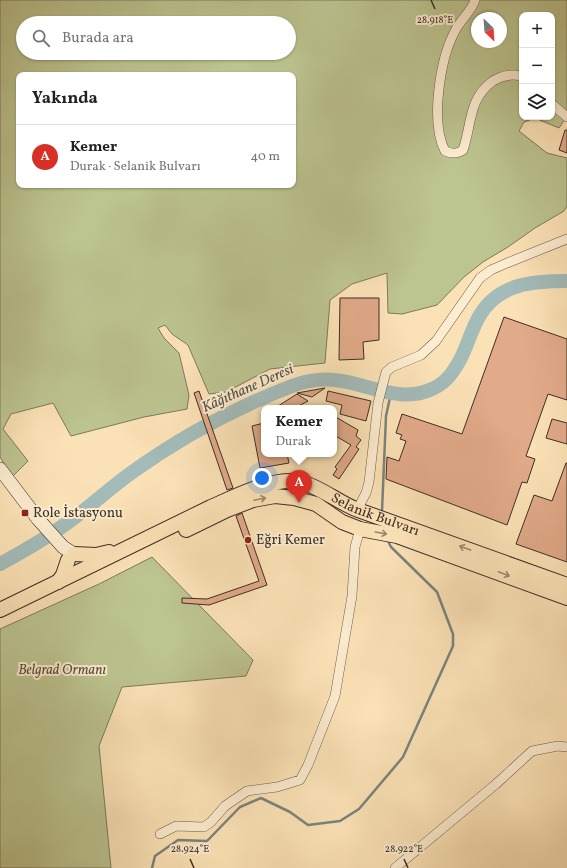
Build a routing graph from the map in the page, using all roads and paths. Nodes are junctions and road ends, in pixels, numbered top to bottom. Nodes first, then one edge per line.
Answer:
1 (475, 0) edge
2 (519, 76) edge
3 (555, 107) edge
4 (567, 117) edge
5 (567, 239) edge
6 (0, 469) edge
7 (316, 504) junction
8 (357, 510) junction
9 (362, 529) junction
10 (126, 549) junction
11 (65, 550) junction
12 (81, 574) junction
13 (58, 582) junction
14 (567, 585) edge
15 (567, 598) edge
16 (0, 610) edge
17 (0, 619) edge
18 (567, 747) edge
19 (160, 834) dead end
20 (395, 868) edge

1 - 2 street
3 - 4 street
5 - 8 street
6 - 11 main road
7 - 8 main road
7 - 9 main road, Selanik Bulvarı
12 -> 7 main road, Selanik Bulvarı
8 - 9 main road
8 - 10 main road, Selanik Bulvarı
14 -> 8 main road, Selanik Bulvarı
9 -> 15 main road, Selanik Bulvarı
9 - 19 street
10 - 11 main road
10 - 12 main road, Selanik Bulvarı
11 - 12 main road
11 - 13 main road
12 - 13 main road
12 - 17 main road
13 - 16 main road
18 - 20 street

